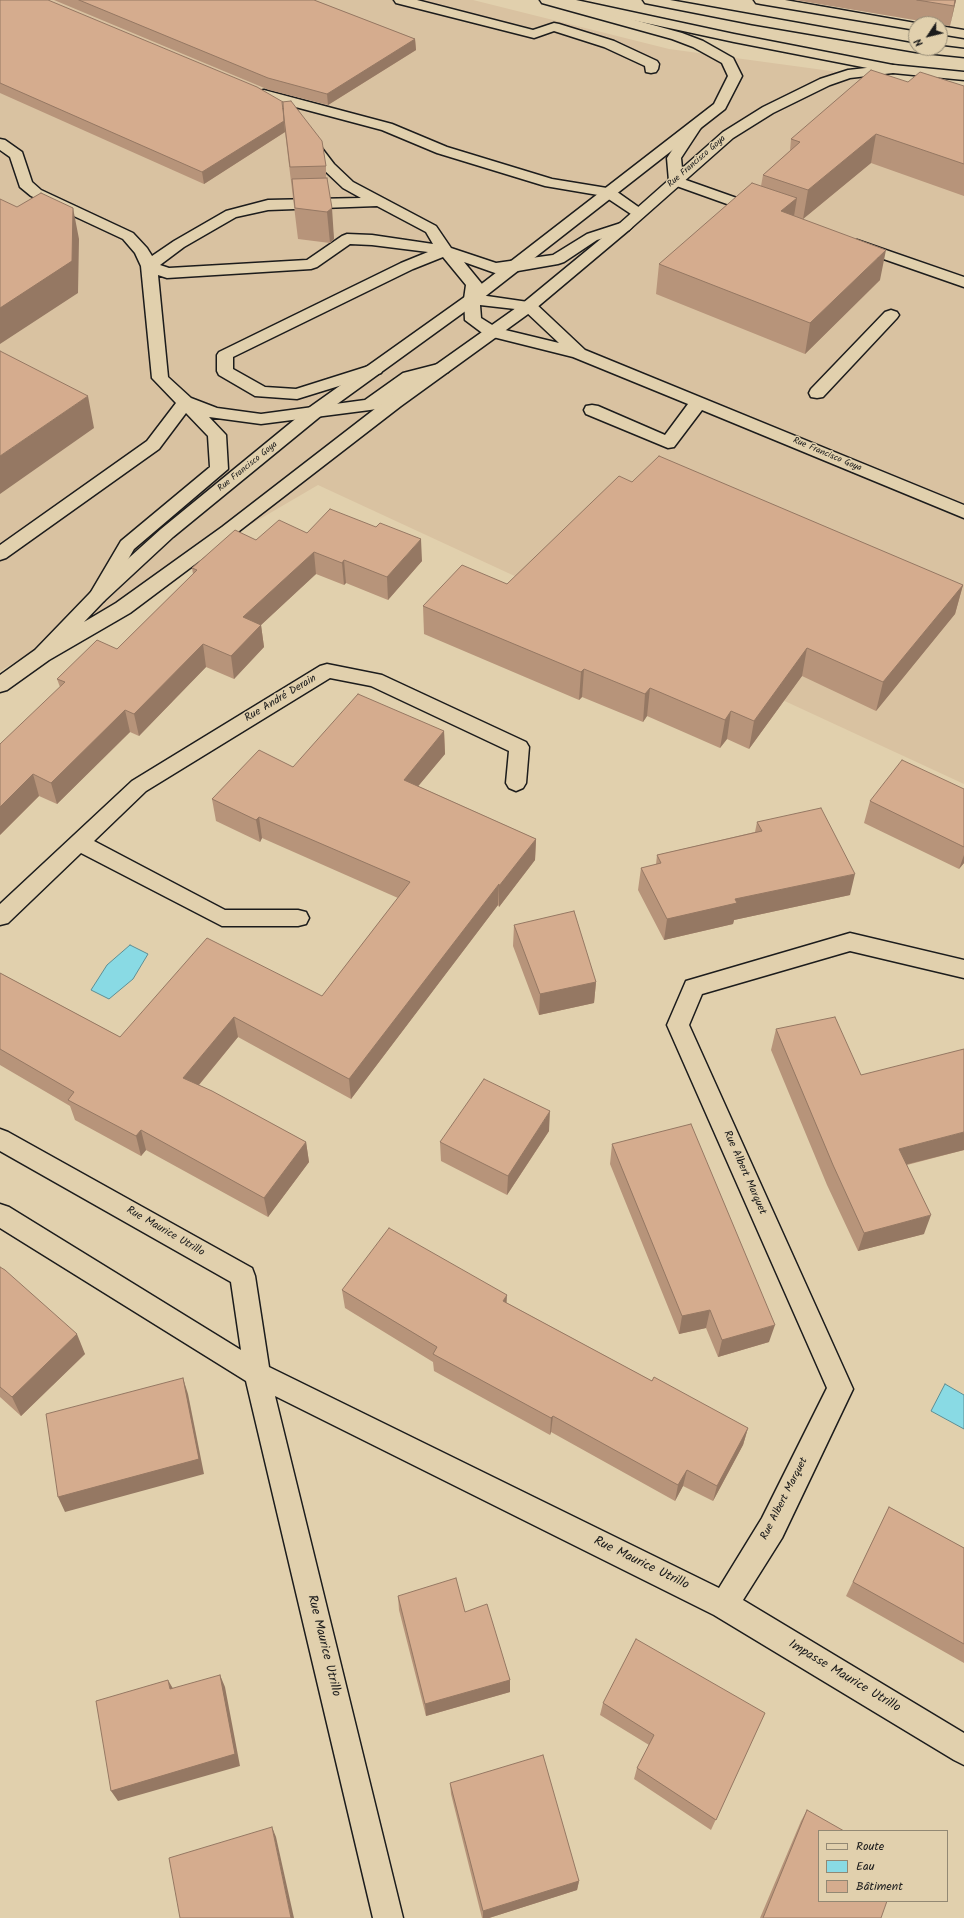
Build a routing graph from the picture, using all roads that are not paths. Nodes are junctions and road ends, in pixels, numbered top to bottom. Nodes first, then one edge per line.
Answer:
1 (401, 0) edge
2 (547, 0) edge
3 (558, 0) edge
4 (650, 0) edge
5 (761, 0) edge
6 (908, 25) edge
7 (948, 31) edge
8 (964, 34) edge
9 (908, 46) edge
10 (948, 51) edge
11 (964, 53) edge
12 (651, 69) dead end
13 (893, 69) junction
14 (964, 76) edge
15 (250, 88) edge
16 (264, 94) junction
17 (348, 118) junction
18 (694, 126) junction
19 (312, 128) junction
20 (0, 143) edge
21 (676, 181) junction
22 (608, 192) junction
23 (377, 202) junction
24 (639, 213) junction
25 (772, 215) edge
26 (624, 227) junction
27 (846, 241) edge
28 (446, 251) junction
29 (149, 266) junction
30 (512, 268) junction
31 (964, 282) edge
32 (472, 299) junction
33 (528, 306) junction
34 (892, 315) dead end
35 (491, 332) junction
36 (579, 352) junction
37 (442, 368) junction
38 (375, 369) junction
39 (817, 393) dead end
40 (185, 402) junction
41 (699, 402) junction
42 (592, 410) dead end
43 (316, 411) junction
44 (964, 512) edge
45 (0, 554) edge
46 (97, 597) junction
47 (42, 655) junction
48 (0, 685) edge
49 (516, 783) dead end
50 (79, 843) junction
51 (0, 917) edge
52 (298, 918) dead end
53 (964, 969) edge
54 (0, 1139) edge
55 (0, 1215) edge
56 (257, 1374) junction
57 (724, 1605) junction
58 (964, 1750) edge
59 (388, 1918) edge

1 - 12 street
2 - 18 street, Rue Francisco Goya
3 - 13 street
4 - 9 street
5 - 6 street
7 - 8 street
10 - 11 street
13 - 14 street
13 - 21 street, Rue Francisco Goya
15 - 16 street
16 - 17 street
16 - 19 street
17 - 19 street
17 - 22 street
18 - 21 street
18 - 22 street, Rue Francisco Goya
19 - 23 street
20 - 29 street
21 - 24 street, Rue Francisco Goya
21 - 25 street
22 - 24 street
22 - 30 street, Rue Francisco Goya
23 - 28 street
23 - 29 street
24 - 26 street, Rue Francisco Goya
26 - 30 street
26 - 33 street, Rue Francisco Goya
27 - 31 street
28 - 29 street
28 - 30 street
28 - 32 street
28 - 38 street
29 - 40 street
30 - 32 street, Rue Francisco Goya
32 - 33 street
32 - 35 street, Rue Francisco Goya
32 - 38 street, Rue Francisco Goya
33 - 35 street, Rue Francisco Goya
33 - 36 street, Rue Francisco Goya
34 - 39 street
35 - 36 street, Rue Francisco Goya
35 - 37 street, Rue Francisco Goya
36 - 41 street, Rue Francisco Goya
37 - 43 street
37 - 47 street, Rue Francisco Goya
38 - 43 street, Rue Francisco Goya
40 - 43 street
40 - 45 street
40 - 46 street
41 - 42 street
41 - 44 street, Rue Francisco Goya
43 - 46 street, Rue Francisco Goya
46 - 47 street, Rue Francisco Goya
47 - 48 street, Rue Francisco Goya
49 - 50 street, Rue André Derain
50 - 51 street, Rue André Derain
50 - 52 street
53 - 57 street, Rue Albert Marquet
54 - 56 street, Rue Maurice Utrillo
55 - 56 street, Rue Maurice Utrillo
56 - 57 street, Rue Maurice Utrillo
56 - 59 street, Rue Maurice Utrillo
57 - 58 street, Impasse Maurice Utrillo

